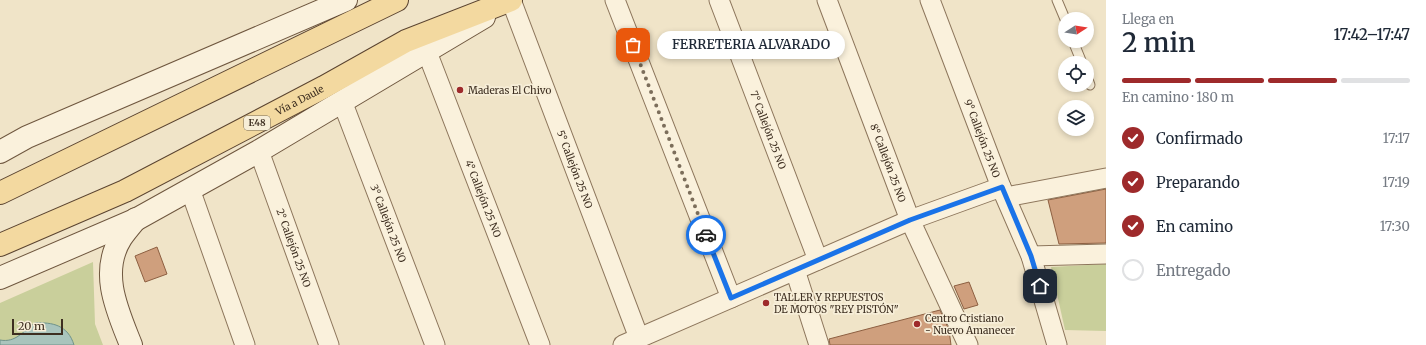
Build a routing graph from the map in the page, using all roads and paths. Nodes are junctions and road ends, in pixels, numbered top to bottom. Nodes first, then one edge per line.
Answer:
1 (346, 0) edge
2 (397, 0) edge
3 (511, 0) edge
4 (615, 0) edge
5 (719, 0) edge
6 (827, 0) edge
7 (930, 0) edge
8 (1057, 0) edge
9 (1062, 12) edge
10 (427, 52) junction
11 (342, 101) junction
12 (0, 152) edge
13 (259, 152) junction
14 (1106, 178) edge
15 (190, 189) junction
16 (1004, 192) junction
17 (0, 193) edge
18 (137, 219) junction
19 (910, 220) junction
20 (1, 245) edge
21 (1106, 254) edge
22 (1031, 256) junction
23 (818, 260) junction
24 (795, 270) junction
25 (0, 278) edge
26 (731, 298) junction
27 (631, 341) edge
28 (131, 345) edge
29 (245, 345) edge
30 (329, 345) edge
31 (435, 345) edge
32 (540, 345) edge
33 (819, 345) edge
34 (968, 345) edge
35 (1057, 345) edge

1 - 12 main road
2 - 17 main road
3 - 10 main road, E48
3 - 20 main road, Vía a Daule / E48
3 - 27 street, 5° Callejón 25 NO
4 - 26 street
5 - 23 street, 7° Callejón 25 NO
6 - 19 street, 8° Callejón 25 NO
7 - 16 street, 9° Callejón 25 NO
8 - 9 lane
10 - 11 main road, E48
10 - 32 street, 4° Callejón 25 NO
11 - 13 main road, E48
11 - 31 street, 3° Callejón 25 NO
13 - 15 main road, E48
13 - 30 street, 2° Callejón 25 NO
14 - 16 street
15 - 18 main road, E48
15 - 29 street
16 - 19 street
16 - 22 street, 9° Callejón 25 NO
18 - 25 main road, E48
18 - 28 main road
19 - 23 street
19 - 34 street, 8° Callejón 25 NO
21 - 22 street
22 - 35 street, 9° Callejón 25 NO
23 - 24 street
24 - 26 street
24 - 33 street
26 - 27 street

